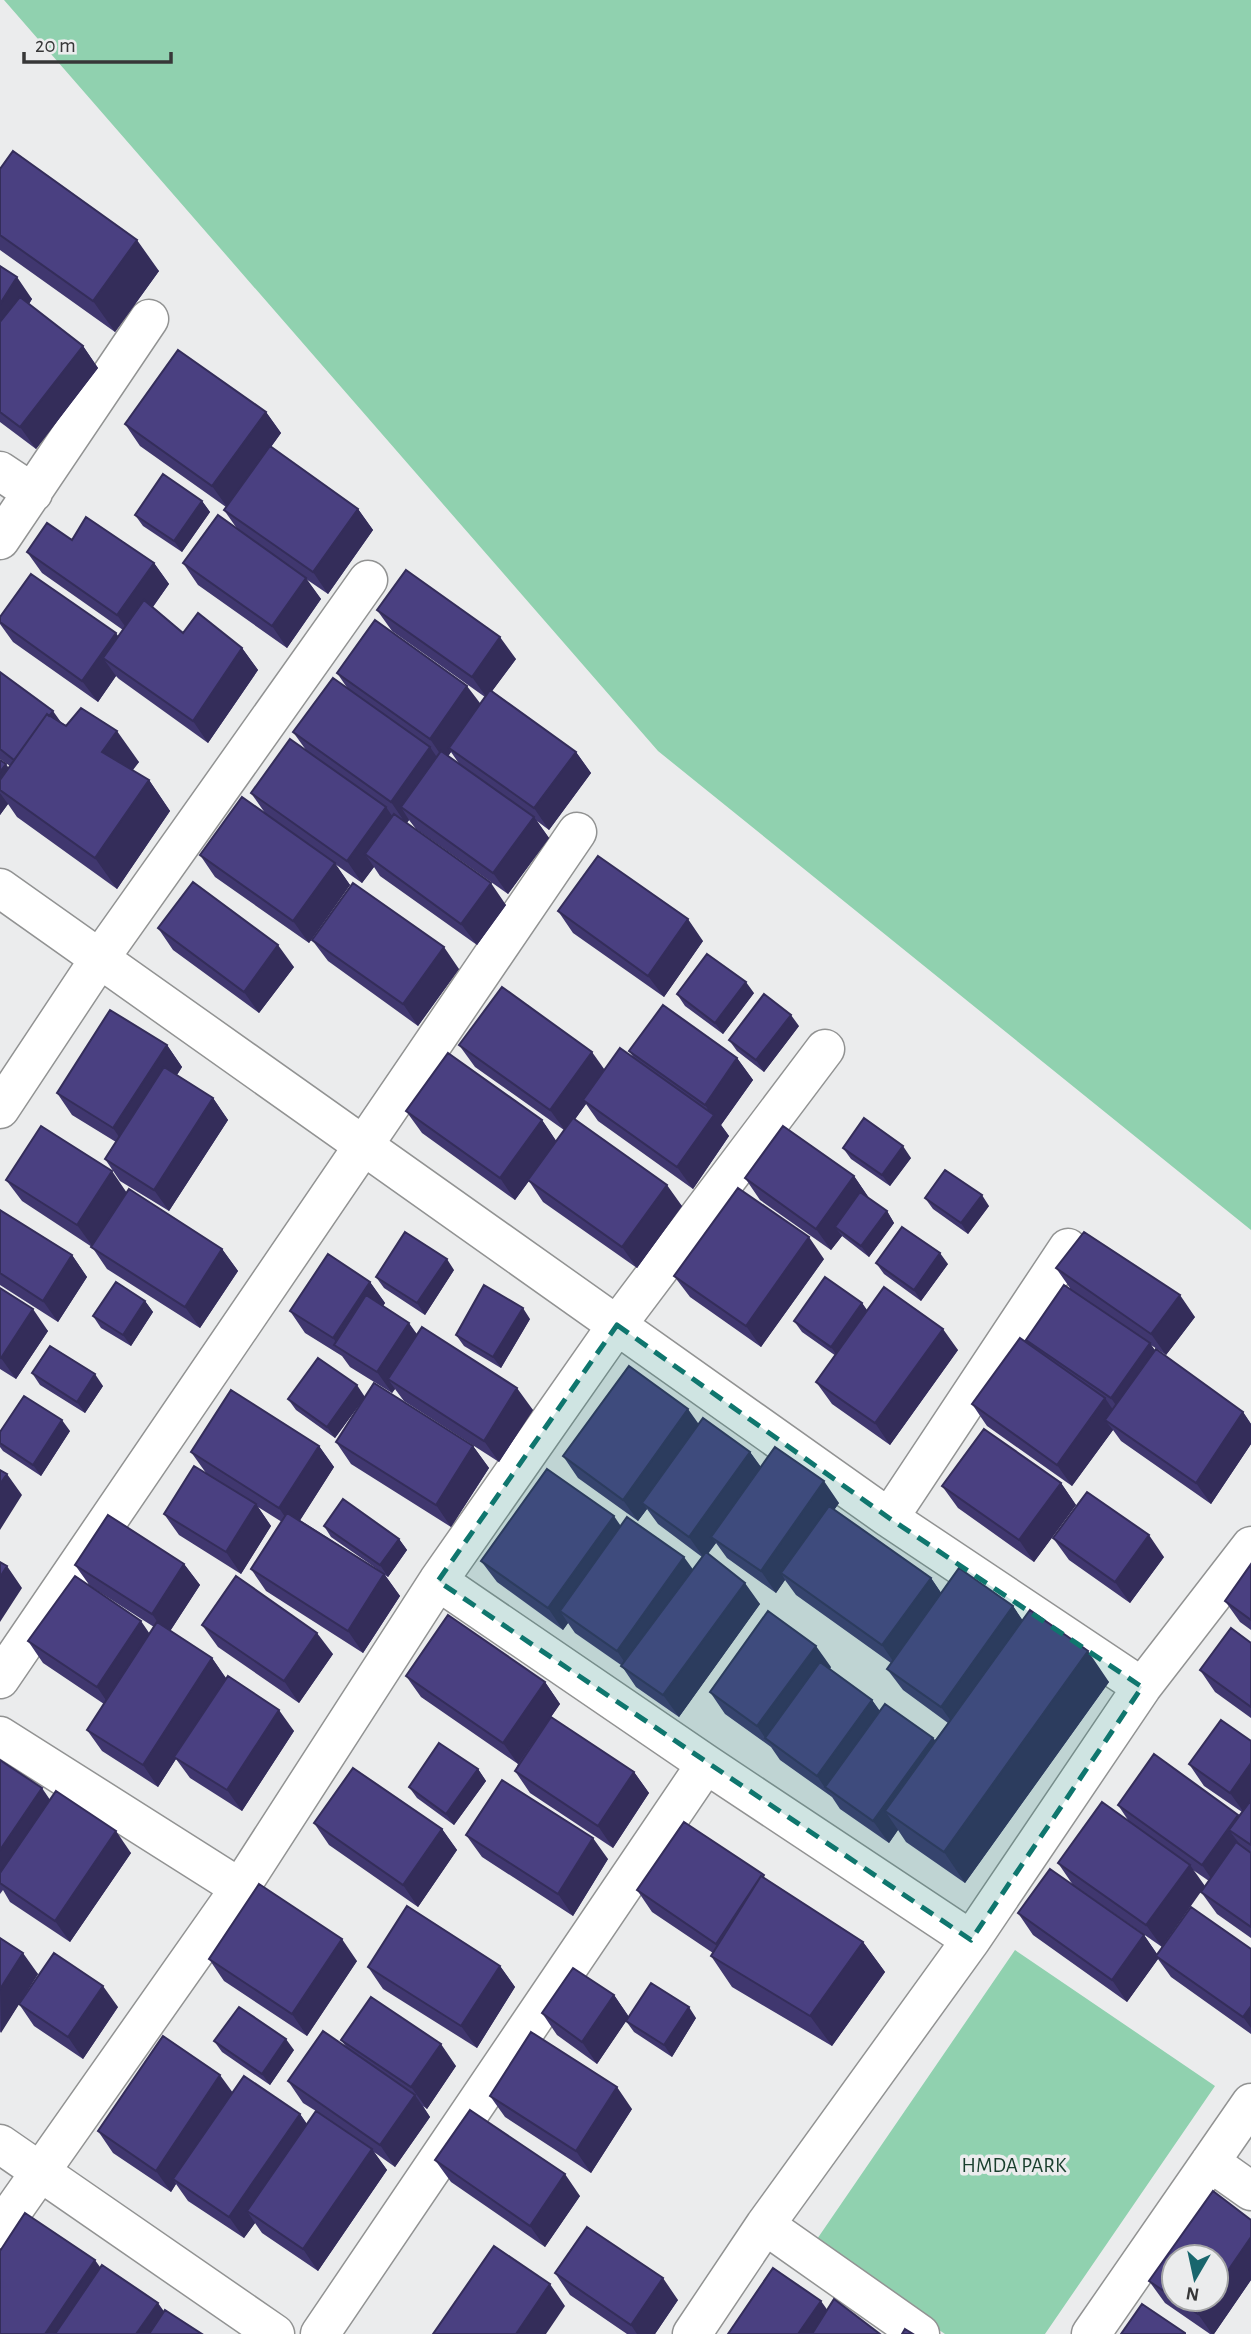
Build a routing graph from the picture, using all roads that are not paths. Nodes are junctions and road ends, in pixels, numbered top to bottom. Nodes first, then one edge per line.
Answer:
1 (149, 319) dead end
2 (0, 471) edge
3 (33, 493) junction
4 (0, 541) edge
5 (368, 580) dead end
6 (577, 832) dead end
7 (0, 888) edge
8 (100, 958) junction
9 (825, 1049) dead end
10 (0, 1109) edge
11 (362, 1147) junction
12 (1068, 1248) edge
13 (617, 1325) junction
14 (889, 1518) junction
15 (1251, 1546) edge
16 (438, 1581) junction
17 (0, 1679) edge
18 (1142, 1687) junction
19 (0, 1737) edge
20 (706, 1765) junction
21 (240, 1888) junction
22 (971, 1940) junction
23 (1251, 2103) edge
24 (0, 2144) edge
25 (1210, 2162) junction
26 (40, 2171) junction
27 (1251, 2191) edge
28 (765, 2225) junction
29 (0, 2229) edge
30 (275, 2334) edge
31 (320, 2334) edge
32 (692, 2334) edge
33 (920, 2334) edge
34 (1091, 2334) edge

1 - 3 street
2 - 3 street
3 - 4 street
5 - 8 street
6 - 11 street
7 - 8 street
8 - 10 street
8 - 11 street
9 - 13 street
11 - 13 street
11 - 17 street
12 - 14 street
13 - 14 street
13 - 16 street
14 - 18 street
15 - 18 street
16 - 20 street
16 - 21 street
18 - 22 street
19 - 21 street
20 - 22 street
20 - 31 street
21 - 26 street
22 - 28 street
23 - 25 street
24 - 26 street
25 - 27 street
25 - 34 street
26 - 29 street
26 - 30 street
28 - 32 street
28 - 33 street

